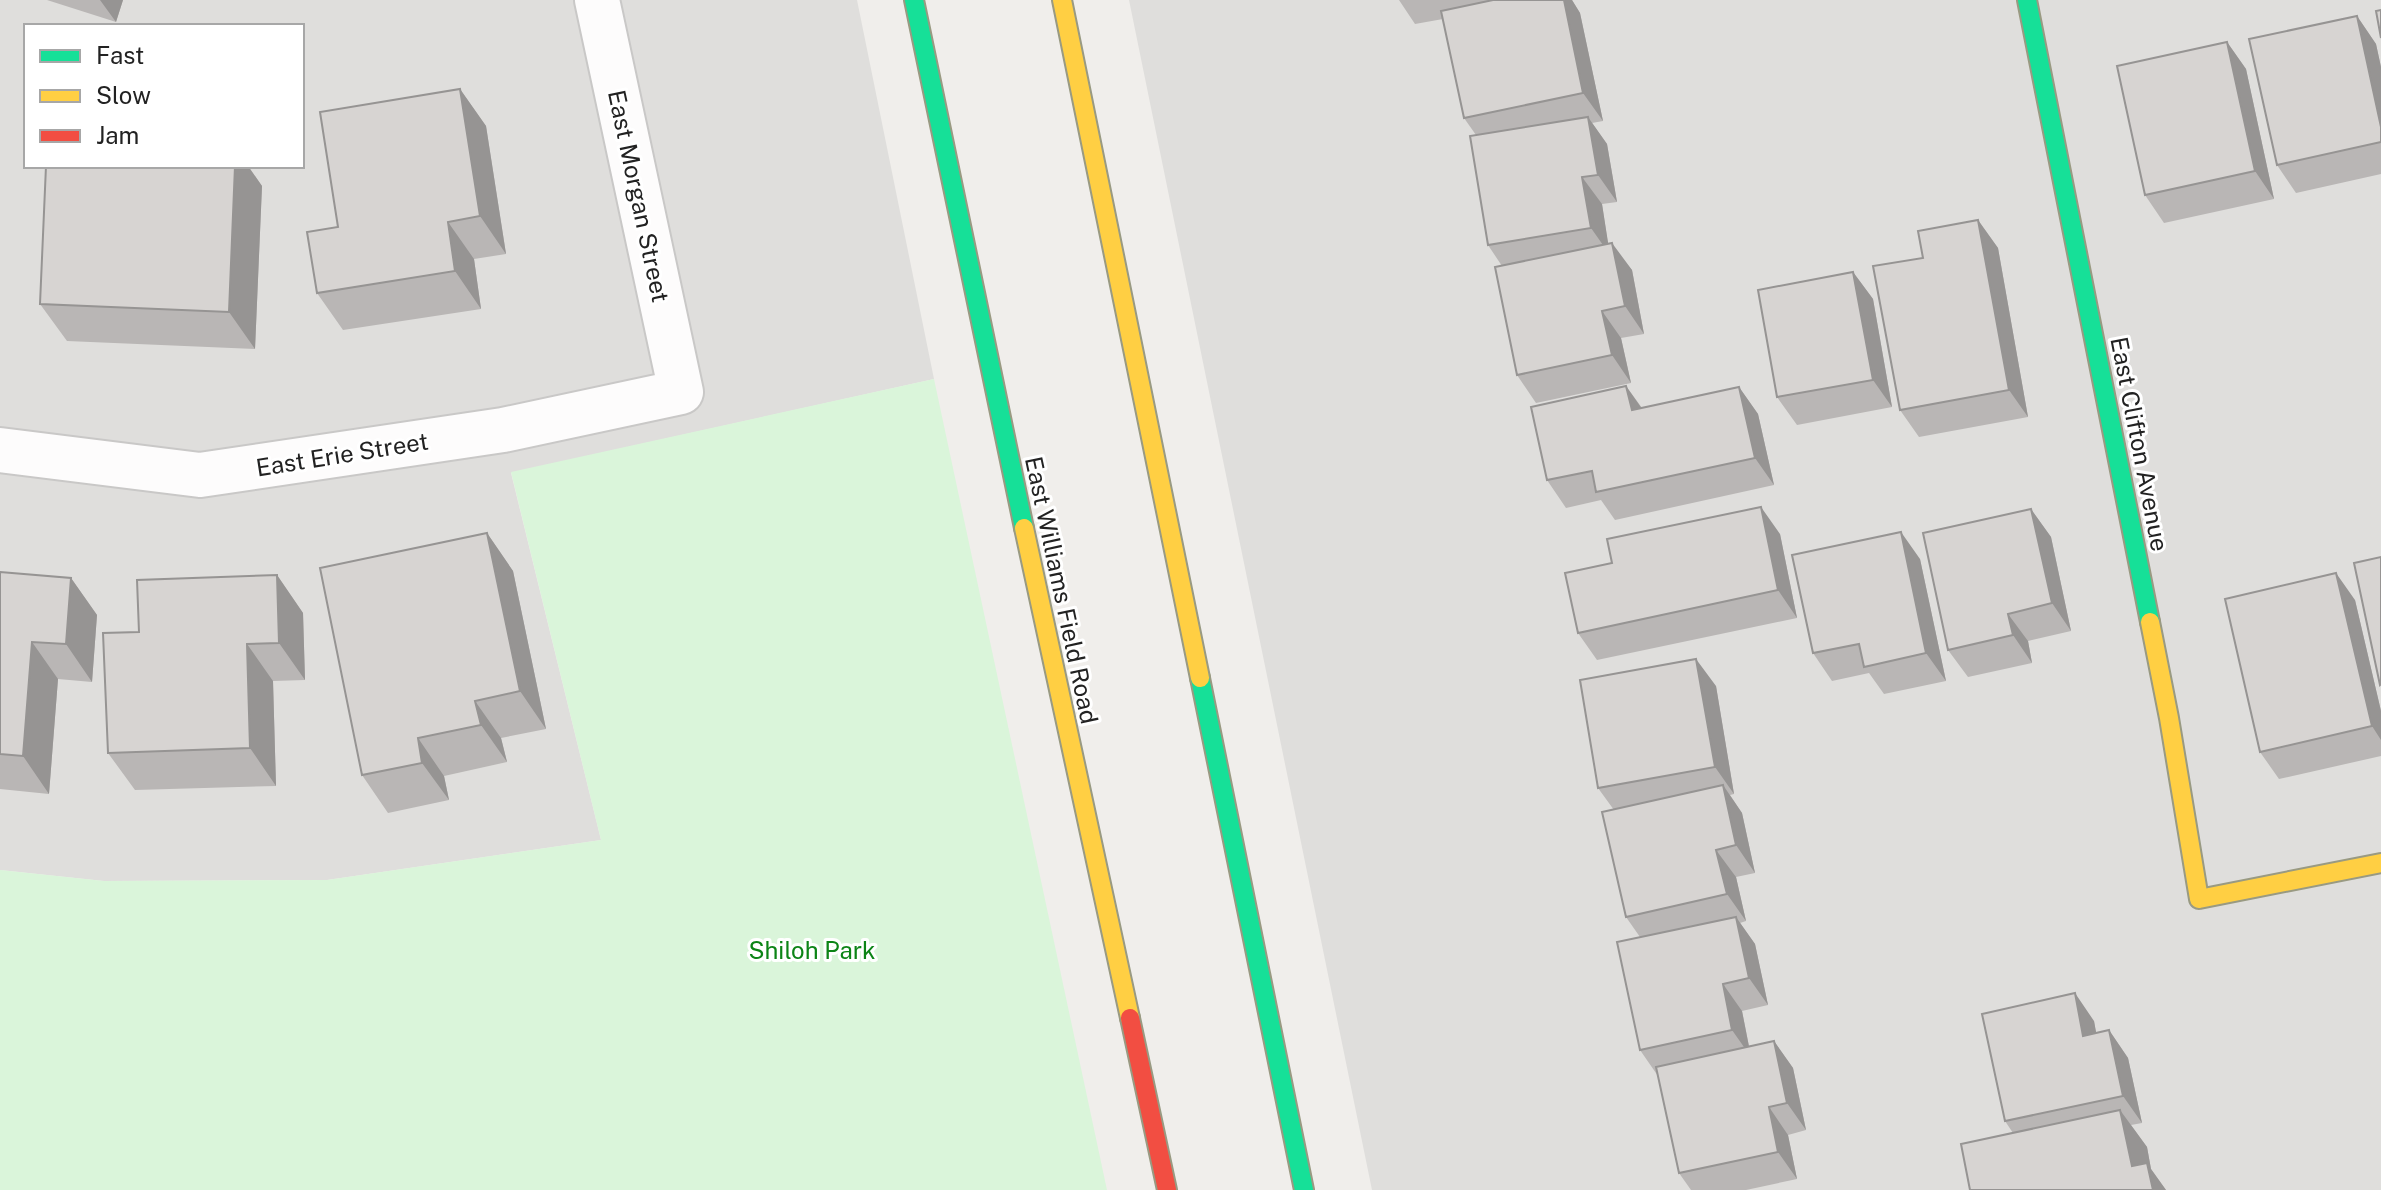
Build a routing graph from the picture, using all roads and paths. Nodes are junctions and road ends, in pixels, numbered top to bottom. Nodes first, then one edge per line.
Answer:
1 (597, 0) edge
2 (914, 0) edge
3 (1062, 0) edge
4 (2027, 0) edge
5 (681, 392) joint
6 (0, 450) edge
7 (2381, 863) edge
8 (1167, 1190) edge
9 (1304, 1190) edge

1 - 5 street, East Morgan Street
2 - 8 main road, East Williams Field Road
3 - 9 main road
4 - 7 main road, East Clifton Avenue
5 - 6 street, East Erie Street

